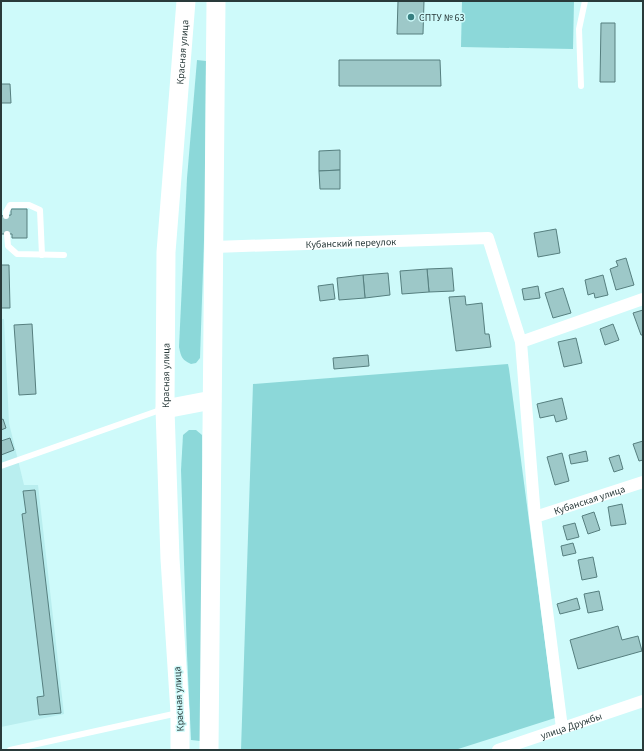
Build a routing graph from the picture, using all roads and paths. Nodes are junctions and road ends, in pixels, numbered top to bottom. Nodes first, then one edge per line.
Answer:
1 (186, 1) edge
2 (216, 1) edge
3 (585, 1) edge
4 (580, 86) dead end
5 (6, 216) dead end
6 (7, 234) dead end
7 (214, 247) junction
8 (42, 255) junction
9 (64, 255) dead end
10 (643, 299) edge
11 (522, 342) junction
12 (212, 400) junction
13 (165, 409) junction
14 (1, 466) edge
15 (643, 482) edge
16 (535, 517) junction
17 (643, 701) edge
18 (180, 713) junction
19 (562, 728) junction
20 (10, 750) edge
21 (180, 750) edge
22 (209, 750) edge
23 (498, 750) edge

1 - 13 main road, Красная улица
2 - 7 main road
3 - 4 lane
5 - 8 lane
6 - 8 lane
7 - 11 street, Кубанский переулок
7 - 12 main road
8 - 9 lane
10 - 11 street
11 - 16 street
12 - 13 main road
12 - 22 main road
13 - 14 lane
13 - 18 main road, Красная улица
15 - 16 street, Кубанская улица
16 - 19 street
17 - 19 street, улица Дружбы
18 - 20 lane
18 - 21 main road, Красная улица
19 - 23 street, улица Дружбы

